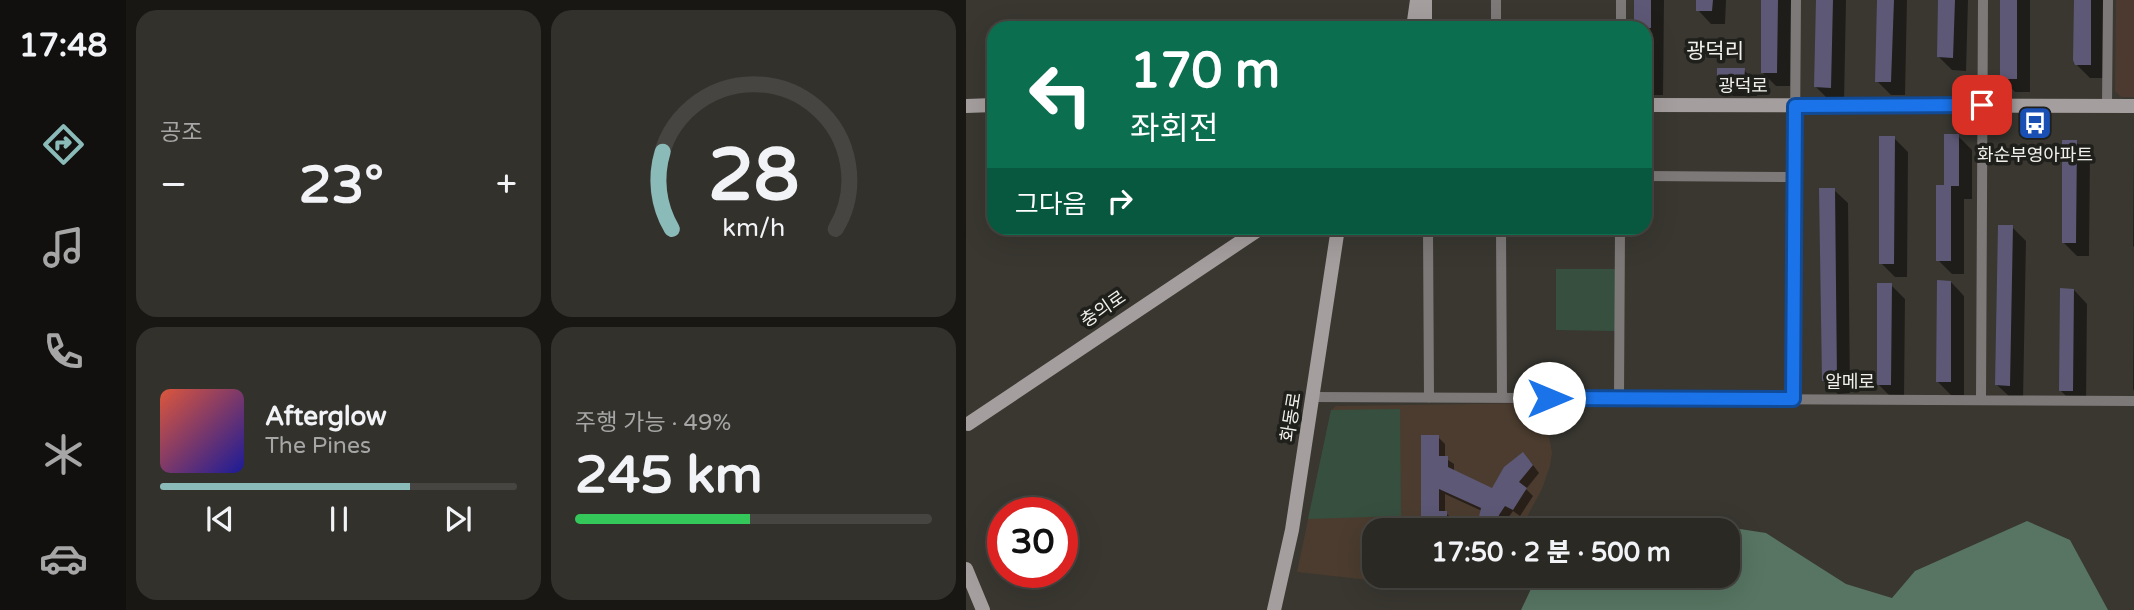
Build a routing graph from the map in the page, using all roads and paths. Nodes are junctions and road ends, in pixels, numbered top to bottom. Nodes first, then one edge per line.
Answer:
1 (1417, 0) edge
2 (1424, 0) edge
3 (1496, 0) edge
4 (1621, 0) edge
5 (1796, 0) edge
6 (1983, 0) edge
7 (2108, 0) edge
8 (1414, 21) edge
9 (1425, 21) edge
10 (1496, 21) edge
11 (1620, 21) edge
12 (987, 105) edge
13 (1652, 105) edge
14 (1982, 105) junction
15 (966, 106) edge
16 (1795, 106) junction
17 (2108, 106) junction
18 (2134, 106) edge
19 (1652, 176) edge
20 (1795, 177) junction
21 (1251, 235) edge
22 (1337, 235) edge
23 (1428, 235) edge
24 (1500, 235) edge
25 (1620, 235) edge
26 (1314, 397) junction
27 (1429, 398) junction
28 (1502, 398) junction
29 (1619, 398) junction
30 (1793, 399) junction
31 (1981, 400) junction
32 (2134, 401) edge
33 (967, 425) edge
34 (966, 569) edge
35 (983, 610) edge
36 (1274, 610) edge

1 - 8 street
2 - 9 street
3 - 10 street
4 - 11 street
5 - 16 street
6 - 14 street
7 - 17 street
12 - 15 street
13 - 16 street, 광덕로
14 - 16 street, 광덕로
14 - 17 street, 광덕로
14 - 31 street
16 - 20 street
17 - 18 street, 광덕로
19 - 20 street
20 - 30 street
21 - 33 street, 충의로
22 - 26 street, 화동로
23 - 27 street
24 - 28 street
25 - 29 street
26 - 27 street, 알메로
26 - 36 street, 화동로
27 - 28 street, 알메로
28 - 29 street, 알메로
29 - 30 street, 알메로
30 - 31 street, 알메로
31 - 32 street, 알메로
34 - 35 street

